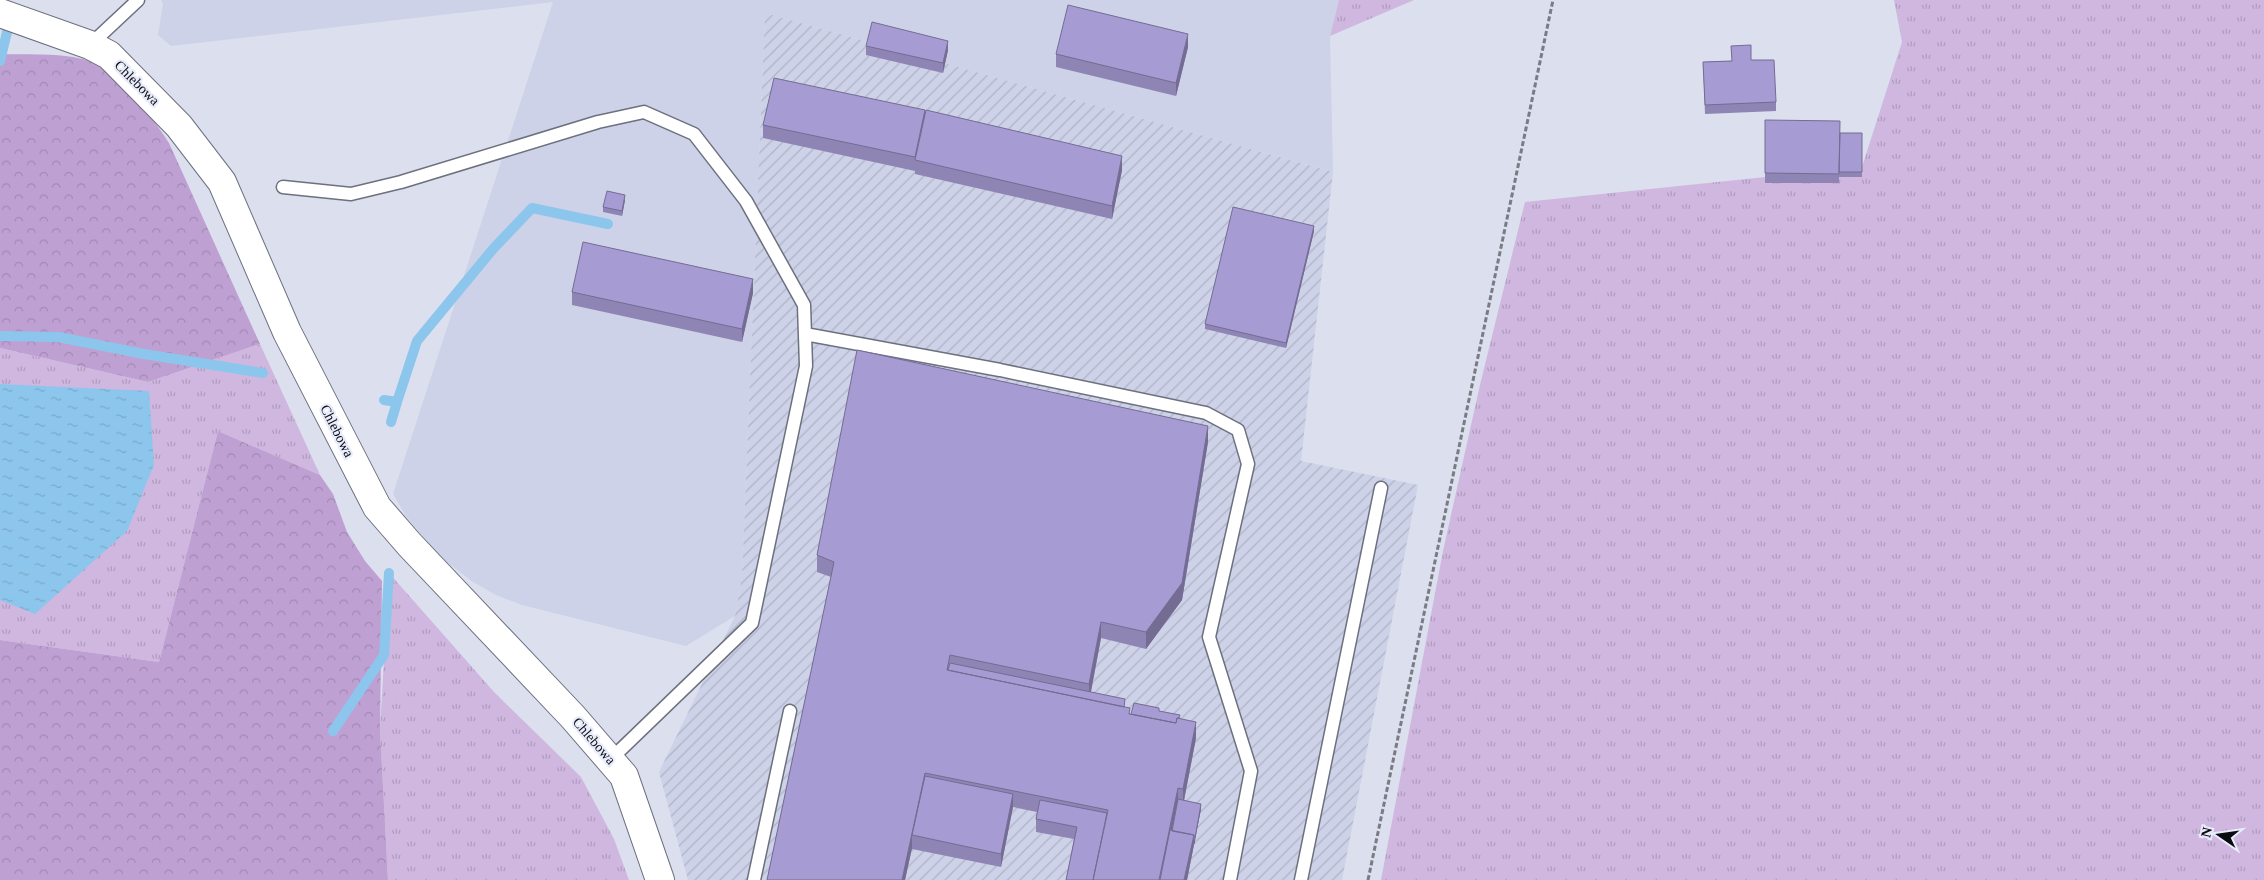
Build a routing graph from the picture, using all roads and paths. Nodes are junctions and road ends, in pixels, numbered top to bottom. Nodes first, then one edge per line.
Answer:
1 (138, 0) edge
2 (1553, 0) edge
3 (0, 13) edge
4 (90, 45) junction
5 (284, 188) dead end
6 (805, 334) junction
7 (1382, 488) dead end
8 (790, 711) dead end
9 (611, 759) junction
10 (660, 880) edge
11 (754, 880) edge
12 (1230, 880) edge
13 (1301, 880) edge
14 (1368, 880) edge

1 - 4 lane
2 - 14 path
3 - 4 street, Chlebowa
4 - 9 street, Chlebowa
5 - 6 lane
6 - 9 lane
6 - 12 lane
7 - 13 lane
8 - 11 lane
9 - 10 street, Chlebowa

